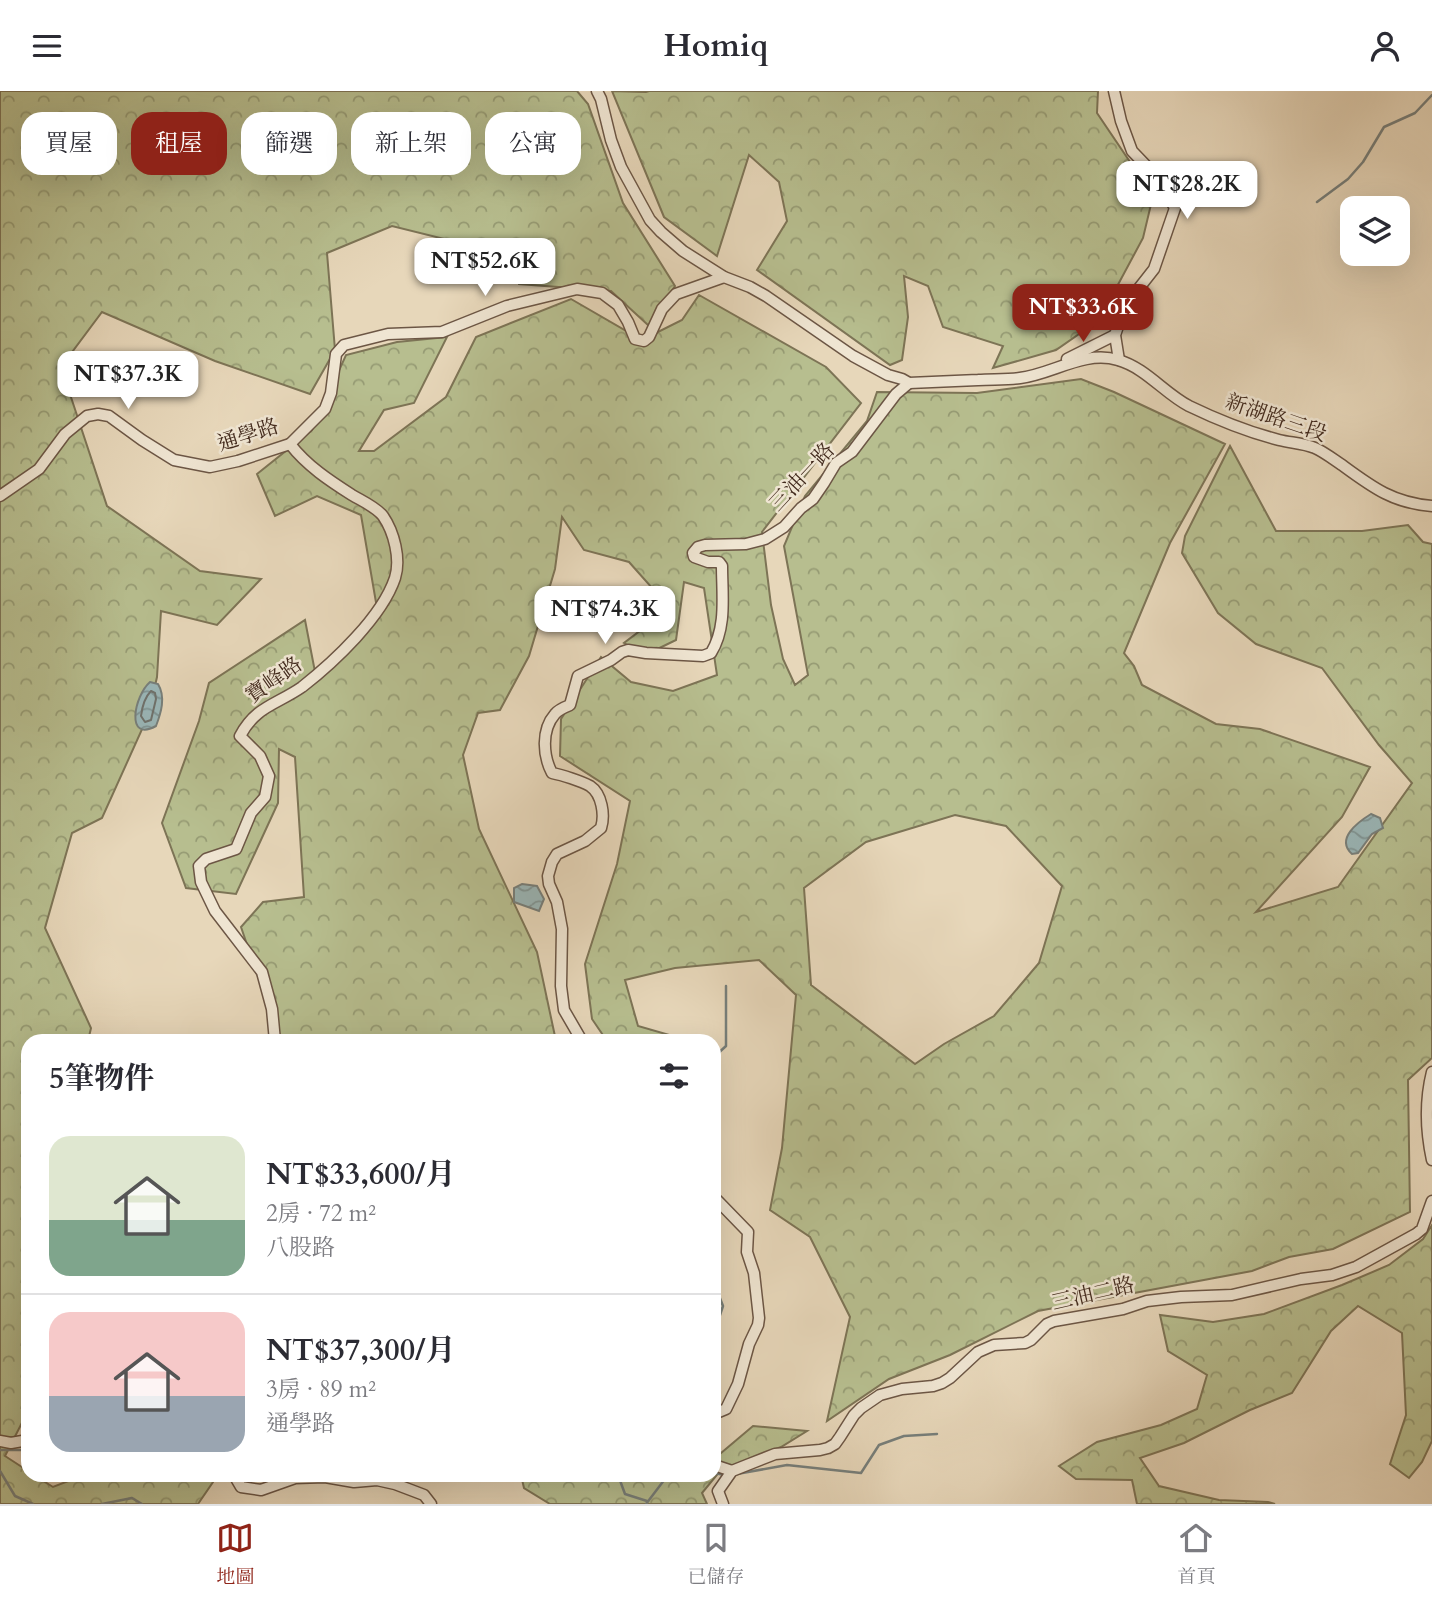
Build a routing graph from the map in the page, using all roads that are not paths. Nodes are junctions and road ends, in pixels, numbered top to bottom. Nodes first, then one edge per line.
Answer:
1 (597, 91) edge
2 (1114, 91) edge
3 (724, 277) junction
4 (1115, 335) junction
5 (1119, 360) junction
6 (1038, 373) junction
7 (909, 383) junction
8 (290, 444) junction
9 (0, 496) edge
10 (1432, 506) edge
11 (274, 1034) edge
12 (578, 1034) edge
13 (1432, 1072) edge
14 (1432, 1160) edge
15 (1432, 1201) edge
16 (721, 1204) edge
17 (721, 1411) edge
18 (0, 1441) edge
19 (21, 1442) edge
20 (721, 1467) edge
21 (732, 1471) junction
22 (238, 1482) edge
23 (284, 1482) edge
24 (386, 1482) edge
25 (431, 1504) edge
26 (723, 1504) edge

1 - 3 street, 新湖路三段
2 - 4 street
3 - 7 street, 新湖路三段
3 - 8 street, 通學路
4 - 5 street
4 - 6 street
5 - 6 street, 新湖路三段
5 - 10 street, 新湖路三段
6 - 7 street, 新湖路三段
7 - 12 street, 三油一路
8 - 9 street, 通學路
8 - 11 street, 寶峰路
13 - 14 street
15 - 21 street, 三油二路
16 - 17 street
18 - 19 street
20 - 21 street
21 - 26 street
22 - 23 street
24 - 25 street

